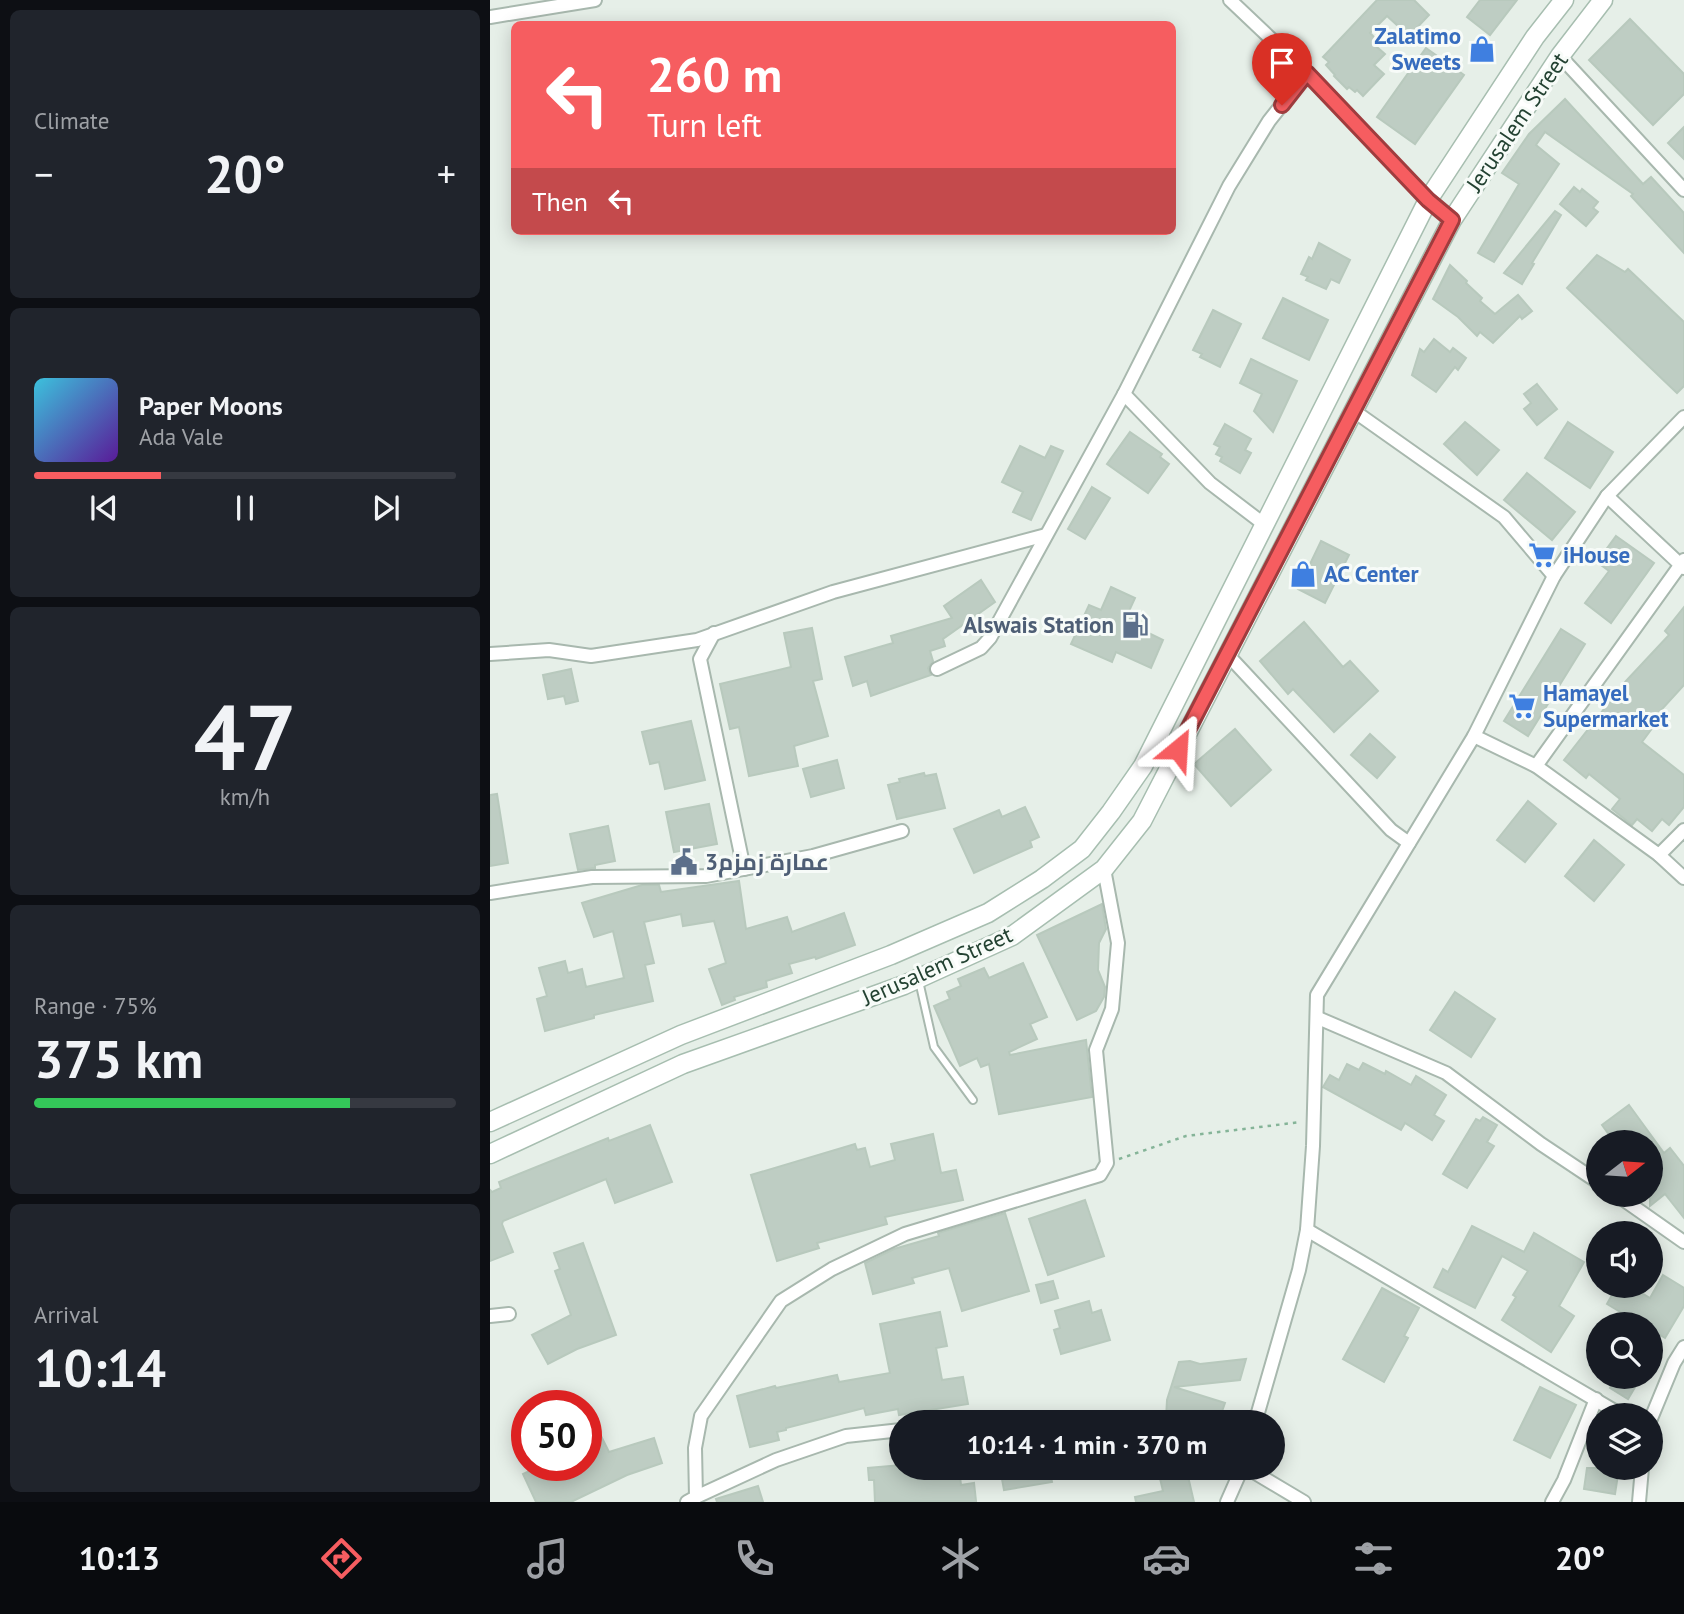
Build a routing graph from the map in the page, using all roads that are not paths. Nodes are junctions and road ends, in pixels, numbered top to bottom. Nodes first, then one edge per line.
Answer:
1 (595, 0) edge
2 (1230, 0) edge
3 (1564, 0) edge
4 (1603, 0) edge
5 (490, 17) edge
6 (1560, 56) junction
7 (1307, 73) junction
8 (1684, 190) edge
9 (1428, 200) junction
10 (1452, 220) junction
11 (1125, 394) junction
12 (1331, 395) junction
13 (1354, 411) junction
14 (1684, 417) edge
15 (1607, 496) junction
16 (1265, 525) junction
17 (1046, 535) junction
18 (1683, 564) edge
19 (1554, 576) junction
20 (714, 633) junction
21 (490, 654) edge
22 (1227, 654) junction
23 (937, 669) dead end
24 (1474, 736) junction
25 (1536, 766) junction
26 (1684, 830) edge
27 (902, 831) dead end
28 (1409, 843) junction
29 (1659, 855) junction
30 (744, 869) junction
31 (1104, 870) junction
32 (1684, 878) edge
33 (490, 893) edge
34 (918, 979) junction
35 (1318, 1018) junction
36 (681, 1035) junction
37 (683, 1064) junction
38 (973, 1100) dead end
39 (490, 1122) edge
40 (490, 1154) edge
41 (1586, 1174) edge
42 (1636, 1208) edge
43 (1307, 1230) junction
44 (1684, 1242) edge
45 (509, 1314) dead end
46 (490, 1316) edge
47 (1684, 1347) edge
48 (1596, 1399) junction
49 (1602, 1403) edge
50 (1657, 1403) edge
51 (1259, 1410) edge
52 (889, 1431) edge
53 (1238, 1480) edge
54 (1265, 1480) edge
55 (1641, 1480) edge
56 (691, 1499) edge
57 (1227, 1502) edge
58 (1304, 1502) edge
59 (1552, 1502) edge
60 (1639, 1502) edge

1 - 5 street
2 - 7 street
3 - 9 main road, Jerusalem Street
4 - 6 main road, Jerusalem Street
6 - 8 street
6 - 10 main road, Jerusalem Street
7 - 9 street
7 - 11 street
9 - 10 main road
9 - 12 main road, Jerusalem Street
10 - 13 main road, Jerusalem Street
11 - 16 street
11 - 17 street
12 - 13 main road
12 - 16 main road, Jerusalem Street
13 - 19 street
13 - 22 main road, Jerusalem Street
14 - 15 street
15 - 18 street
15 - 19 street
16 - 36 main road, Jerusalem Street
17 - 20 street
17 - 23 street
18 - 25 street
19 - 24 street
20 - 21 street
20 - 30 street
22 - 28 street
22 - 31 main road, Jerusalem Street
24 - 25 street
24 - 28 street
25 - 29 street
26 - 29 street
27 - 30 street
28 - 35 street
29 - 32 street
30 - 33 street
31 - 34 main road, Jerusalem Street
31 - 56 street
34 - 37 main road, Jerusalem Street
34 - 38 lane
35 - 41 street
35 - 43 street
36 - 37 main road
36 - 39 main road, Jerusalem Street
37 - 40 main road, Jerusalem Street
42 - 44 street
43 - 48 street
43 - 51 street
45 - 46 street
47 - 50 street
48 - 49 street
48 - 59 street
52 - 56 street
53 - 57 street
54 - 58 street
55 - 60 street

